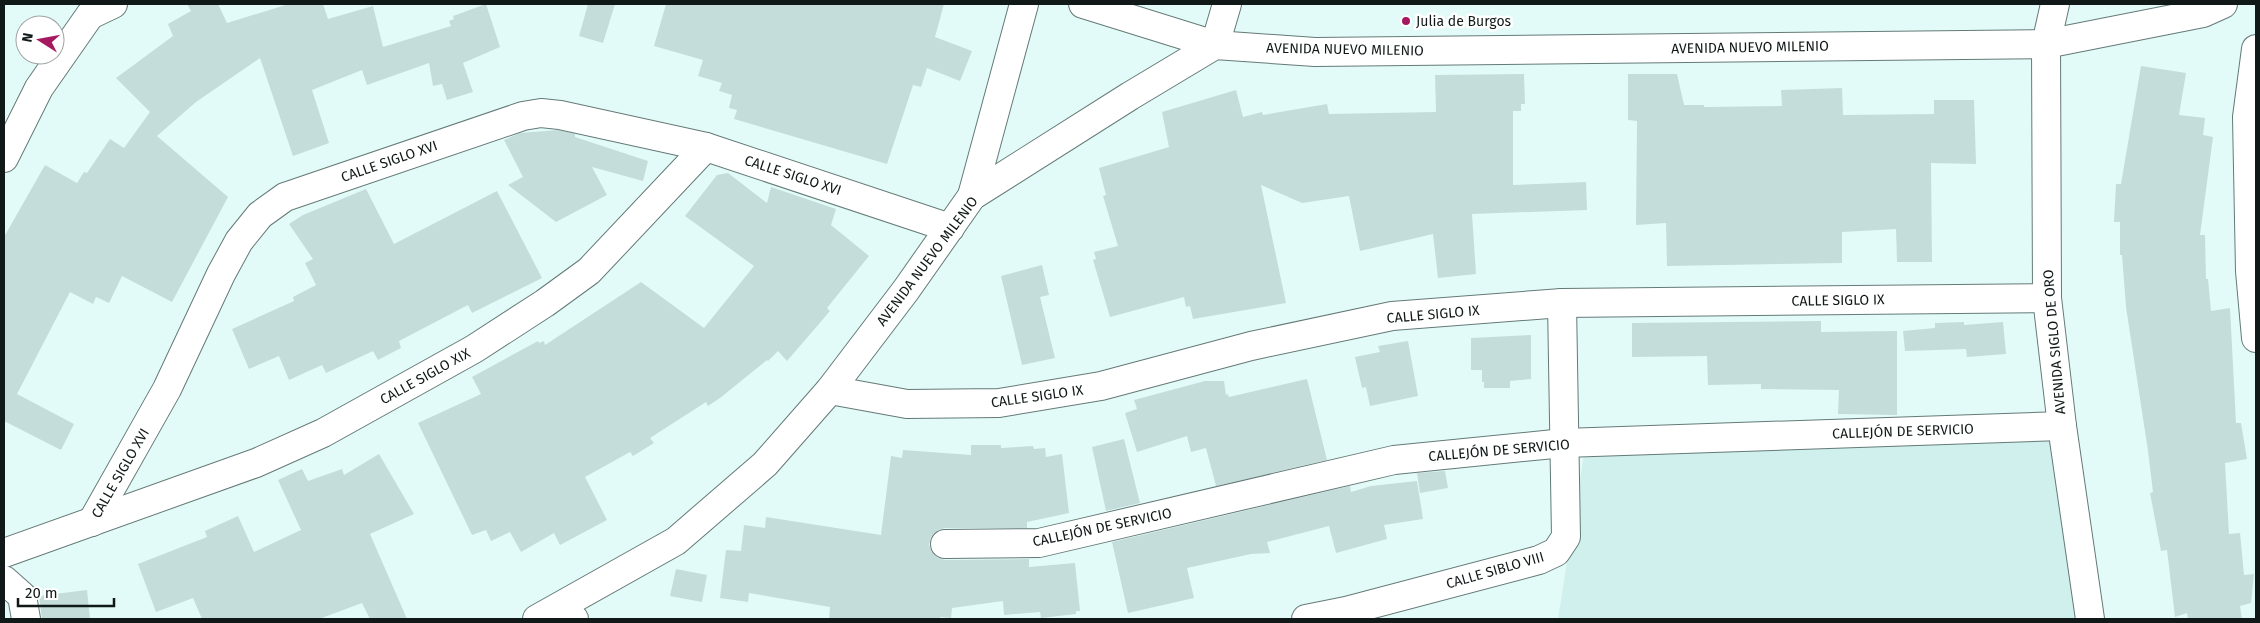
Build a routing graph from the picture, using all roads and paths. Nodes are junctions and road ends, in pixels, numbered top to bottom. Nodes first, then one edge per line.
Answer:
1 (1024, 4) edge
2 (1083, 4) edge
3 (1227, 4) edge
4 (2055, 4) edge
5 (2223, 4) edge
6 (95, 8) edge
7 (2046, 44) junction
8 (1215, 45) junction
9 (2256, 49) edge
10 (2251, 115) edge
11 (706, 147) junction
12 (4, 158) edge
13 (972, 196) junction
14 (950, 228) junction
15 (2253, 269) edge
16 (2047, 298) junction
17 (1562, 303) junction
18 (2256, 338) edge
19 (830, 390) junction
20 (2062, 426) junction
21 (1564, 443) junction
22 (92, 522) junction
23 (945, 544) dead end
24 (4, 553) edge
25 (4, 580) edge
26 (542, 617) edge
27 (26, 619) edge
28 (574, 619) edge
29 (1306, 619) edge
30 (2090, 619) edge

1 - 13 street
2 - 8 street
3 - 8 street
4 - 7 street, AVENIDA SIGLO DE ORO
5 - 7 street, AVENIDA NUEVO MILENIO
6 - 12 street
7 - 8 street, AVENIDA NUEVO MILENIO
7 - 16 street, AVENIDA SIGLO DE ORO
8 - 13 street, AVENIDA NUEVO MILENIO
9 - 10 street
10 - 15 street
11 - 14 street, CALLE SIGLO XVI
11 - 22 street, CALLE SIGLO XIX
11 - 22 street, CALLE SIGLO XVI
13 - 14 street, AVENIDA NUEVO MILENIO
14 - 19 street, AVENIDA NUEVO MILENIO
15 - 18 street
16 - 17 street, CALLE SIGLO IX
16 - 20 street, AVENIDA SIGLO DE ORO
17 - 19 street, CALLE SIGLO IX
17 - 21 street, CALLE SIBLO VIII
19 - 26 street, AVENIDA NUEVO MILENIO
20 - 21 street, CALLEJÓN DE SERVICIO
20 - 30 street, AVENIDA SIGLO DE ORO
21 - 23 street, CALLEJÓN DE SERVICIO
21 - 29 street, CALLE SIBLO VIII
22 - 24 street, CALLE SIGLO XVI
25 - 27 street
26 - 28 street

